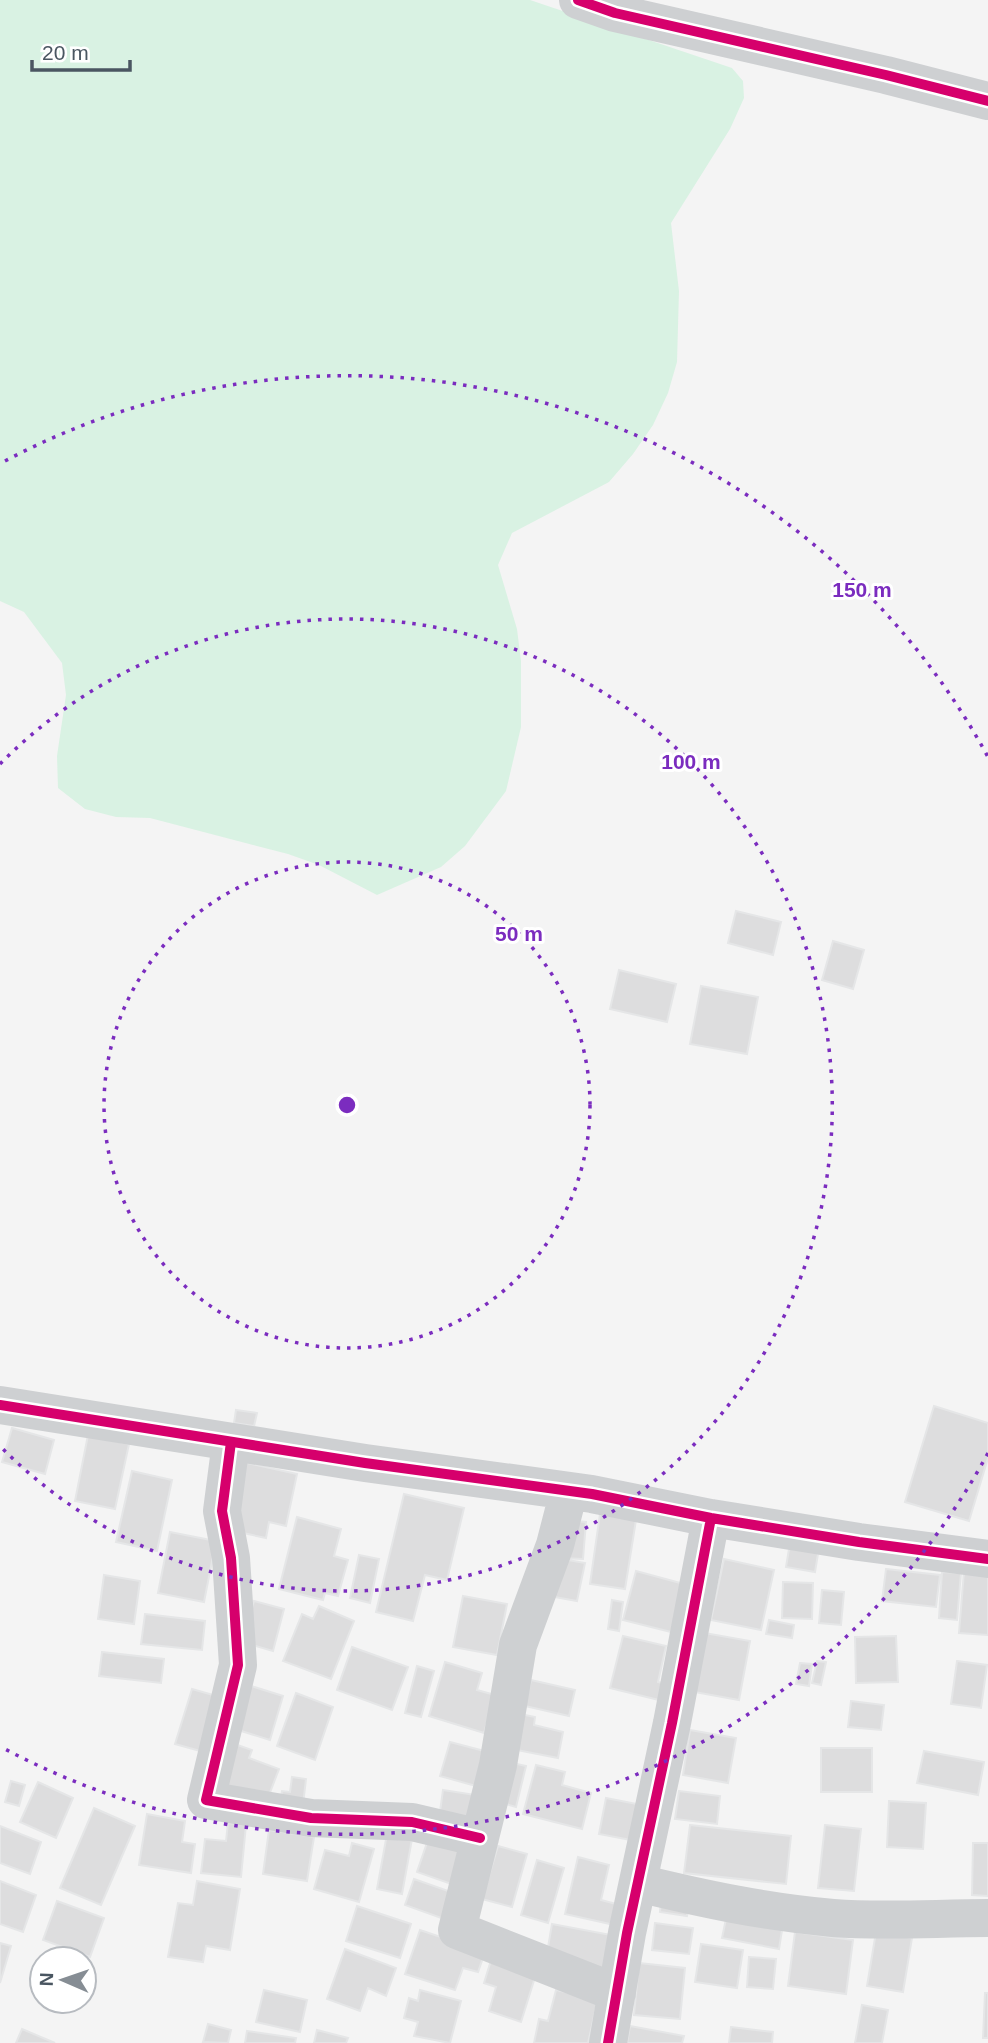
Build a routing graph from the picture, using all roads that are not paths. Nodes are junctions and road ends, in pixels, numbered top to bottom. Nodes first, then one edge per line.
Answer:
1 (578, 0) edge
2 (988, 102) edge
3 (0, 1405) edge
4 (231, 1443) junction
5 (569, 1491) junction
6 (711, 1518) junction
7 (988, 1559) edge
8 (480, 1838) junction
9 (638, 1883) junction
10 (988, 1918) edge
11 (617, 1993) junction
12 (608, 2043) edge

1 - 2 street
3 - 4 street
4 - 5 street
4 - 8 street
5 - 6 street
5 - 8 street
6 - 7 street
6 - 9 street
8 - 11 street
9 - 10 street
9 - 11 street
11 - 12 street

